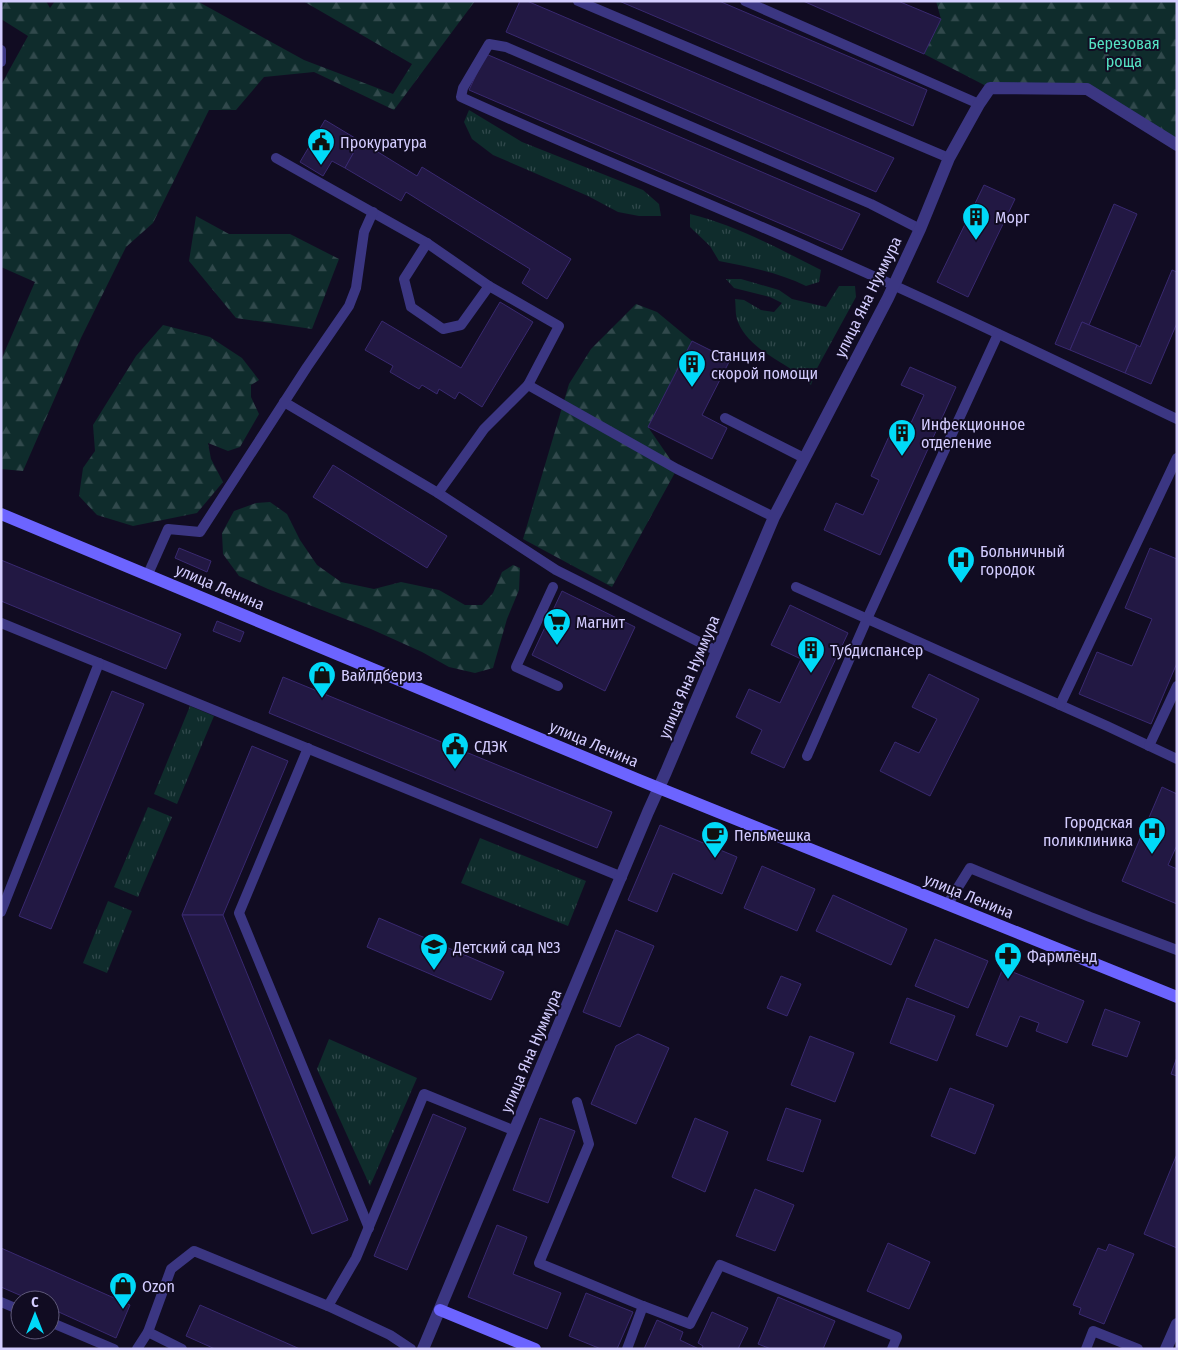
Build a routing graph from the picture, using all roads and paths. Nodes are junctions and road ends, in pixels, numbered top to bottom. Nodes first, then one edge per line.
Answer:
1 (578, 1) edge
2 (745, 1) edge
3 (1, 50) edge
4 (1, 62) edge
5 (979, 104) junction
6 (1177, 145) edge
7 (276, 158) dead end
8 (949, 158) junction
9 (373, 212) junction
10 (920, 229) junction
11 (428, 243) junction
12 (894, 285) junction
13 (489, 286) junction
14 (998, 334) junction
15 (528, 386) junction
16 (284, 402) junction
17 (725, 418) dead end
18 (1177, 419) edge
19 (804, 458) junction
20 (1177, 458) edge
21 (438, 493) junction
22 (1, 514) edge
23 (774, 517) junction
24 (148, 574) junction
25 (554, 587) dead end
26 (796, 588) dead end
27 (867, 619) junction
28 (1, 623) edge
29 (717, 651) junction
30 (99, 663) junction
31 (558, 686) dead end
32 (1177, 686) edge
33 (1060, 705) junction
34 (1149, 746) junction
35 (308, 748) junction
36 (807, 756) dead end
37 (1177, 759) edge
38 (659, 788) junction
39 (622, 877) junction
40 (947, 905) junction
41 (1, 912) edge
42 (1177, 950) edge
43 (1177, 997) edge
44 (578, 1102) dead end
45 (515, 1131) junction
46 (368, 1228) junction
47 (328, 1306) junction
48 (643, 1306) junction
49 (440, 1310) junction
50 (1177, 1324) edge
51 (60, 1326) edge
52 (148, 1332) junction
53 (114, 1349) edge
54 (137, 1349) edge
55 (182, 1349) edge
56 (411, 1349) edge
57 (423, 1349) edge
58 (535, 1349) edge
59 (627, 1349) edge
60 (892, 1349) edge
61 (1086, 1349) edge
62 (1138, 1349) edge
63 (1166, 1349) edge

1 - 8 lane
2 - 5 lane
3 - 4 lane
5 - 6 street, улица Яна Нуммура
5 - 8 street, улица Яна Нуммура
7 - 9 lane
8 - 10 street, улица Яна Нуммура
9 - 11 lane
9 - 16 lane
10 - 12 street, улица Яна Нуммура
10 - 12 lane
11 - 13 lane
11 - 13 lane
12 - 14 lane
12 - 19 street, улица Яна Нуммура
13 - 15 lane
14 - 18 lane
14 - 27 lane
15 - 21 lane
15 - 23 lane
16 - 21 lane
16 - 24 lane
17 - 19 lane
19 - 23 street, улица Яна Нуммура
20 - 33 lane
21 - 29 lane
22 - 24 main road, улица Ленина
23 - 29 street, улица Яна Нуммура
24 - 38 main road, улица Ленина
25 - 31 lane
26 - 27 lane
27 - 33 lane
27 - 36 lane
28 - 30 lane
29 - 38 street, улица Яна Нуммура
30 - 35 lane
30 - 41 lane
32 - 34 lane
33 - 34 lane
34 - 37 lane
35 - 39 lane
35 - 46 lane
38 - 39 street, улица Яна Нуммура
38 - 40 main road, улица Ленина
39 - 45 street, улица Яна Нуммура
40 - 42 lane
40 - 43 main road, улица Ленина
44 - 48 lane
45 - 46 lane
45 - 49 street, улица Яна Нуммура
46 - 47 lane
47 - 52 lane
47 - 56 lane
48 - 59 lane
48 - 60 lane
49 - 57 street, улица Яна Нуммура
49 - 58 main road
50 - 63 street
51 - 53 lane
52 - 54 lane
52 - 55 lane
61 - 62 lane

